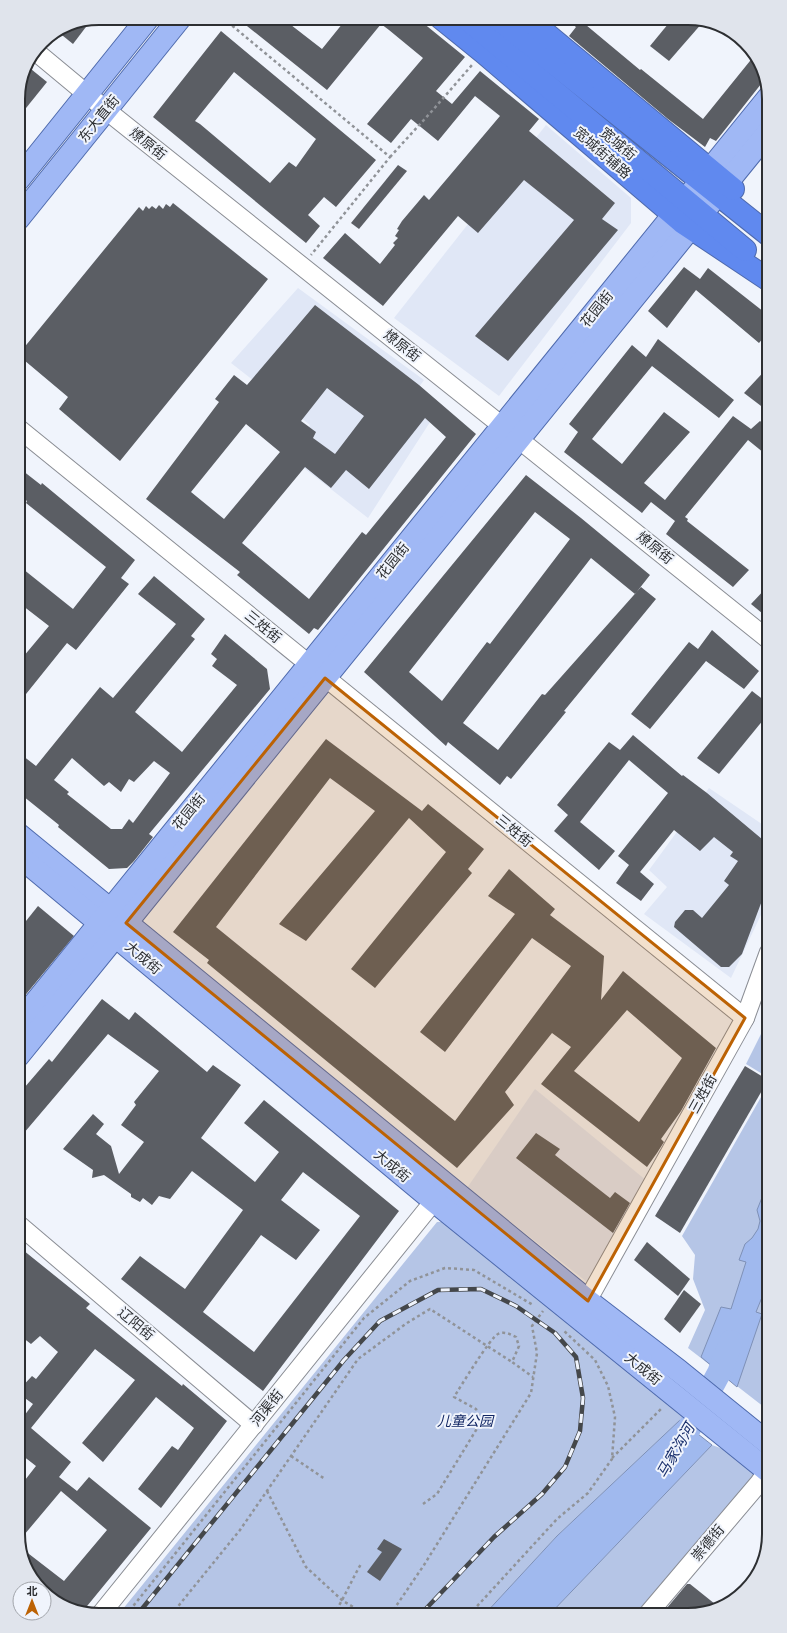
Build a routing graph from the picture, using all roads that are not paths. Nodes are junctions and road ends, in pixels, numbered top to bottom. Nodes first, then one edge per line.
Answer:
1 (142, 25) edge
2 (174, 25) edge
3 (450, 25) edge
4 (474, 25) edge
5 (507, 25) edge
6 (536, 25) edge
7 (39, 55) edge
8 (87, 95) junction
9 (762, 108) edge
10 (106, 110) junction
11 (762, 137) edge
12 (25, 171) edge
13 (714, 182) junction
14 (25, 210) edge
15 (688, 214) junction
16 (762, 218) edge
17 (762, 228) edge
18 (762, 265) edge
19 (762, 274) edge
20 (511, 432) junction
21 (25, 434) edge
22 (762, 634) edge
23 (317, 672) junction
24 (25, 841) edge
25 (25, 860) edge
26 (113, 923) junction
27 (762, 971) edge
28 (25, 1017) edge
29 (745, 1018) junction
30 (25, 1046) edge
31 (434, 1201) junction
32 (25, 1230) edge
33 (576, 1315) junction
34 (254, 1425) junction
35 (762, 1438) edge
36 (762, 1467) edge
37 (762, 1479) edge
38 (106, 1608) edge
39 (653, 1608) edge

1 - 8 main road, 东大直街
2 - 10 main road, 东大直街
3 - 15 highway, 宽城街辅路
4 - 15 highway, 宽城街
5 - 13 highway, 宽城街
6 - 13 highway
7 - 8 street, 燎原街
8 - 10 street, 燎原街
8 - 12 main road, 东大直街
9 - 13 main road, 花园街
10 - 14 main road, 东大直街
10 - 20 street, 燎原街
11 - 13 main road, 花园街
13 - 15 main road, 花园街
13 - 16 highway
13 - 17 highway, 宽城街
15 - 18 highway, 宽城街
15 - 19 highway, 宽城街辅路
15 - 20 main road, 花园街
20 - 22 street, 燎原街
20 - 23 main road, 花园街
21 - 23 street, 三姓街
23 - 26 main road, 花园街
23 - 29 street, 三姓街
24 - 26 main road, 大成街
25 - 26 main road, 大成街
26 - 28 main road, 花园街
26 - 30 main road, 花园街
26 - 31 main road, 大成街
26 - 33 main road, 大成街
27 - 29 street
29 - 33 street, 三姓街
31 - 33 main road, 大成街
31 - 34 street, 河渠街
32 - 34 street, 辽阳街
33 - 35 main road, 大成街
33 - 36 main road, 大成街
34 - 38 street, 河渠街
37 - 39 street, 崇德街

